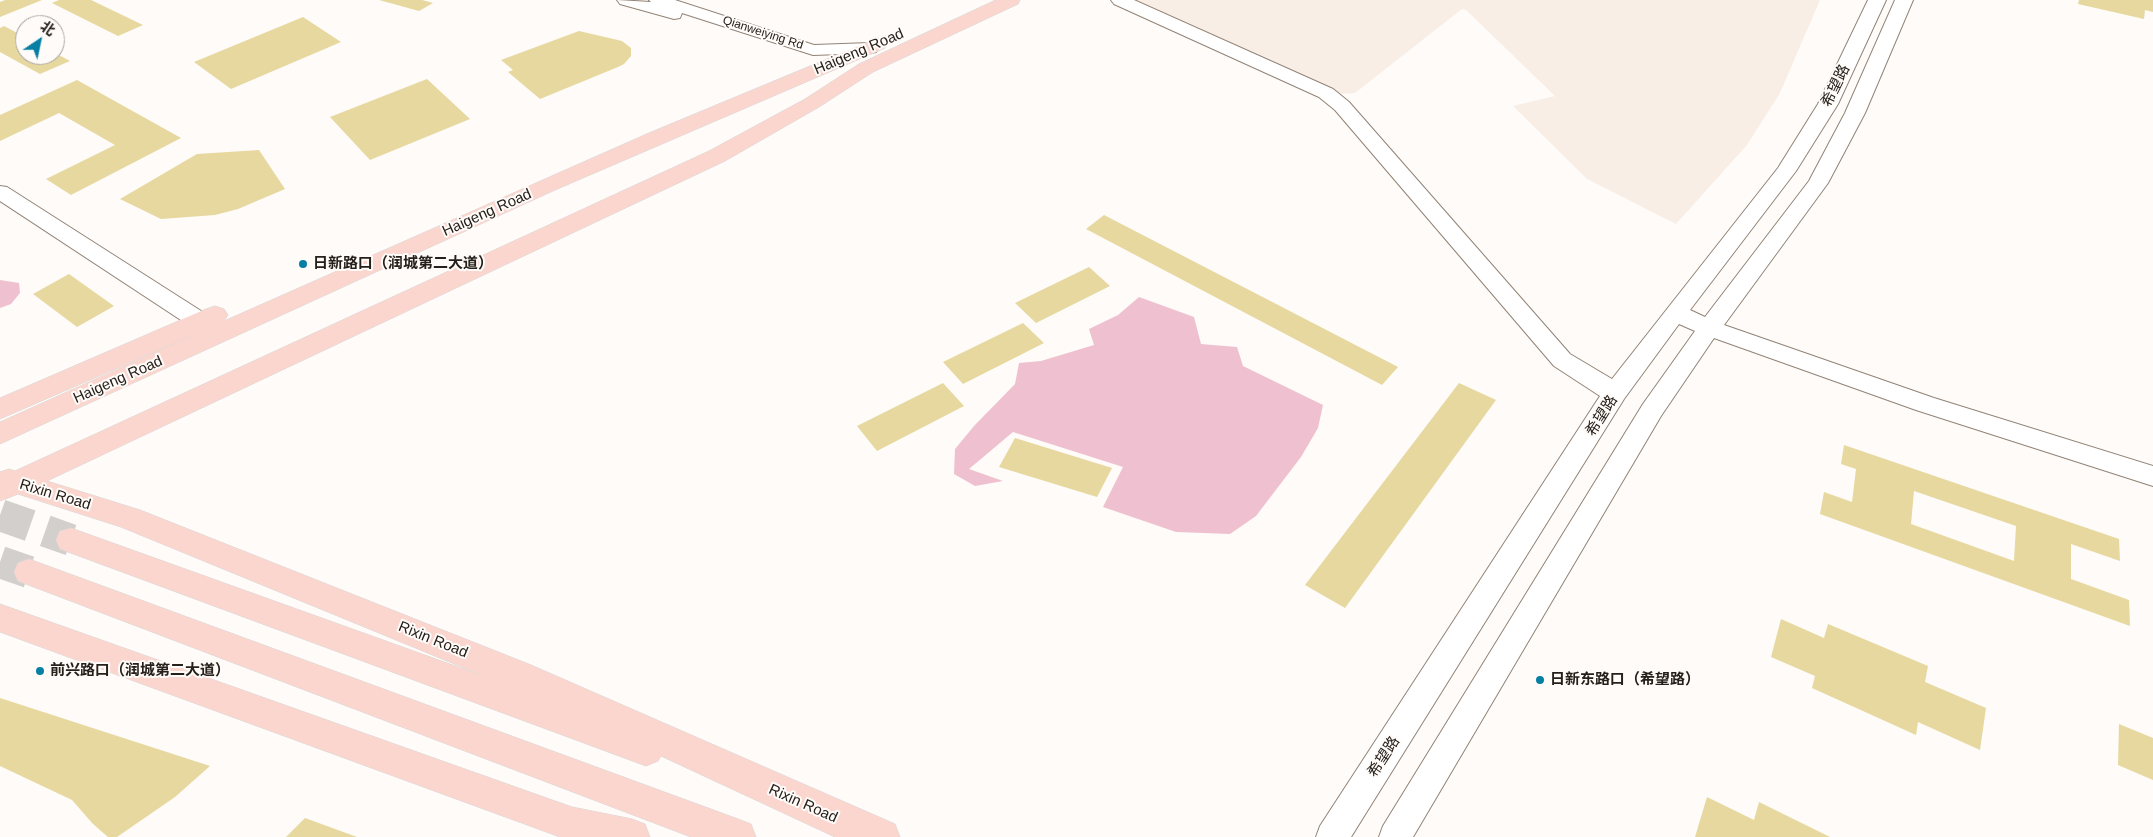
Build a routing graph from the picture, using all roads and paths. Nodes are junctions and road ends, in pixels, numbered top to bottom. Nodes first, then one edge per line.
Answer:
1 (626, 0) edge
2 (658, 0) edge
3 (978, 0) edge
4 (1011, 0) edge
5 (1120, 0) edge
6 (1877, 0) edge
7 (1904, 0) edge
8 (875, 57) junction
9 (825, 67) junction
10 (0, 192) edge
11 (1674, 313) junction
12 (200, 322) junction
13 (1708, 328) junction
14 (1615, 394) junction
15 (0, 408) edge
16 (0, 434) edge
17 (0, 451) edge
18 (2153, 476) edge
19 (4, 481) edge
20 (71, 540) tunnel mouth
21 (29, 572) tunnel mouth
22 (0, 618) edge
23 (869, 832) edge
24 (632, 837) edge
25 (738, 837) edge
26 (1332, 837) edge
27 (1394, 837) edge

1 - 9 street, Qianweiying Rd
2 - 8 street, Qianweiying Rd
3 - 8 main road, Haigeng Road
4 - 8 main road, Haigeng Road
5 - 14 street
6 - 11 street, 希望路
7 - 13 street, 希望路
8 - 9 main road, Haigeng Road
8 - 19 main road, Haigeng Road
8 - 19 main road
9 - 12 main road
9 - 16 main road, Haigeng Road
9 - 17 main road
10 - 12 street
11 - 13 street
11 - 14 street, 希望路
12 - 15 main road
13 - 18 street
13 - 27 street, 希望路
14 - 26 street, 希望路
19 - 23 main road, Rixin Road
20 - 23 main road, Rixin Road
21 - 25 main road
22 - 24 main road

